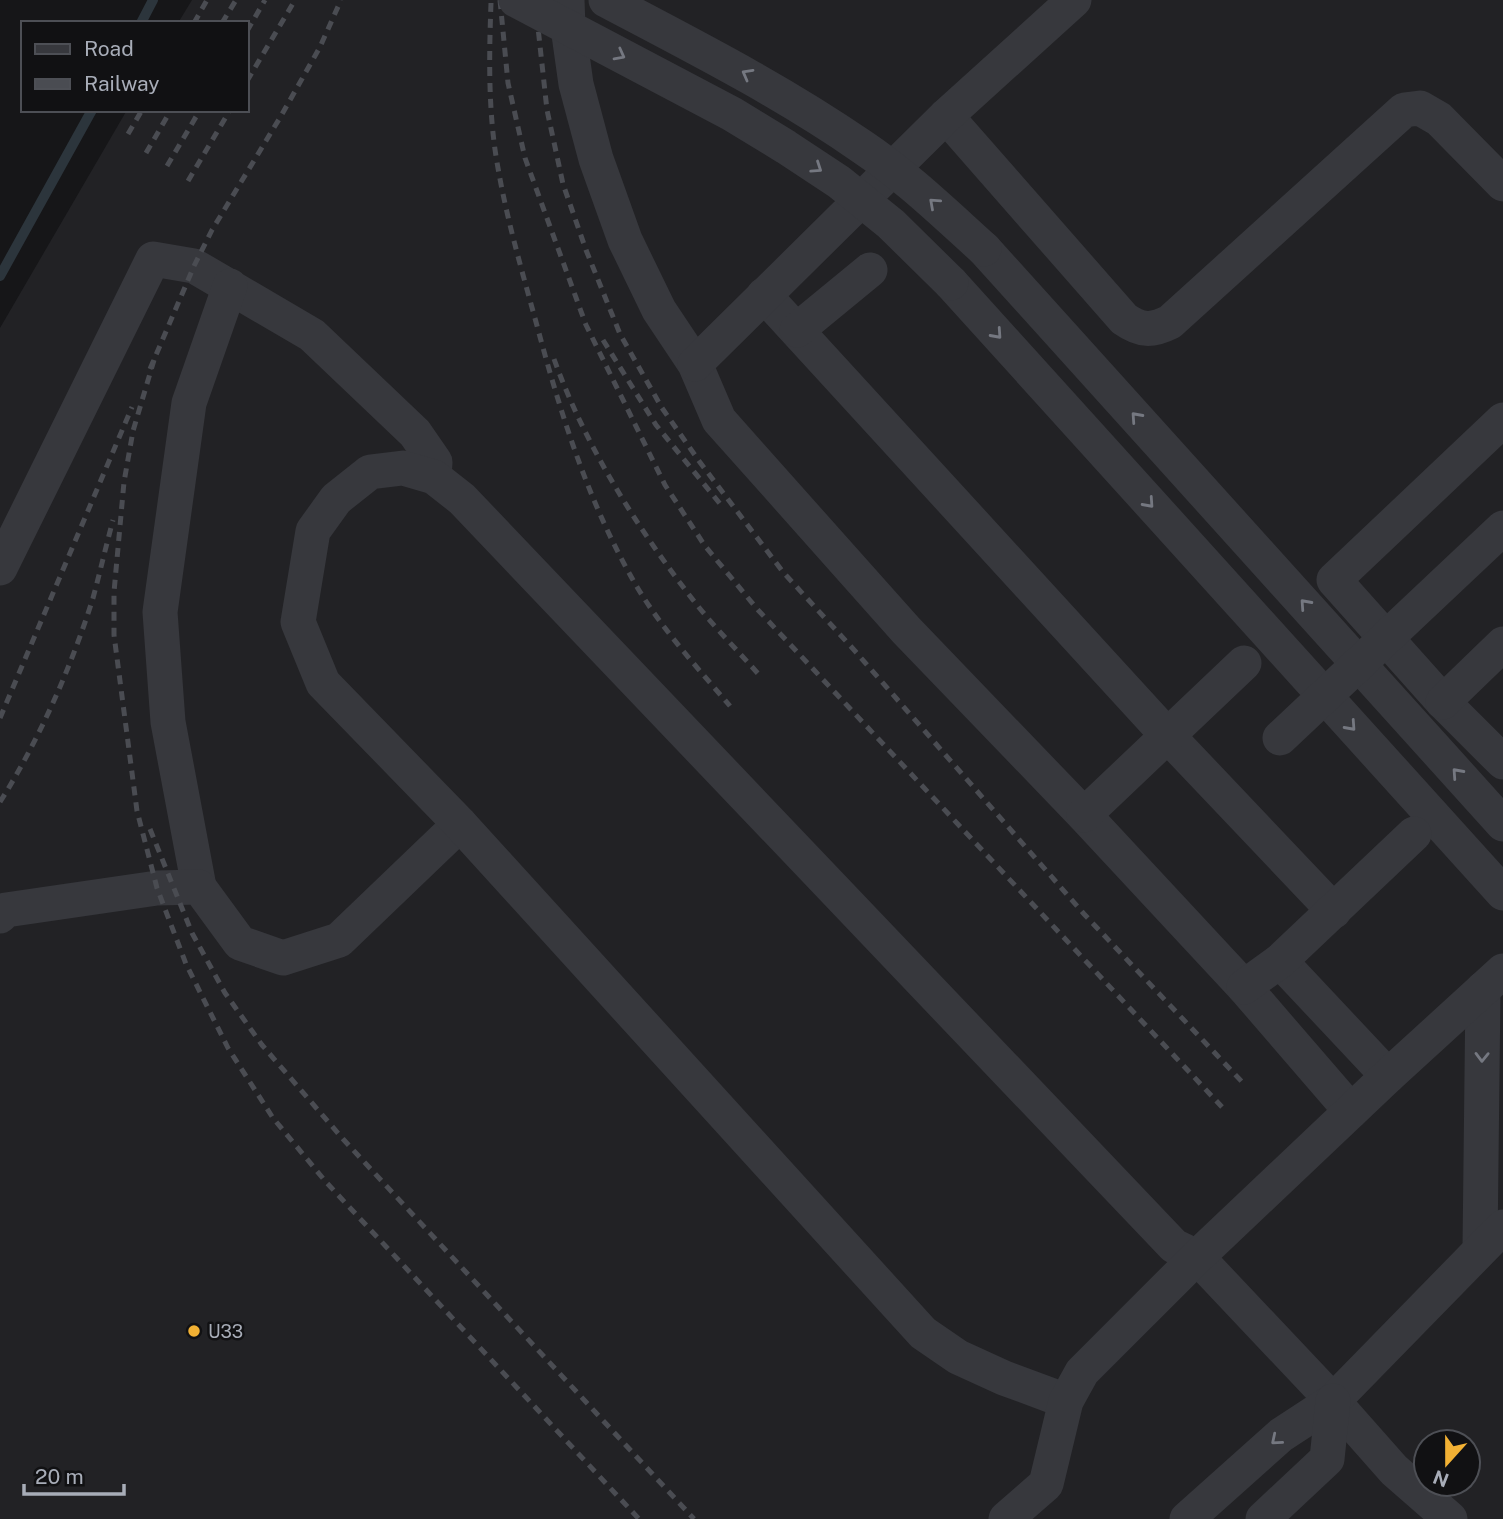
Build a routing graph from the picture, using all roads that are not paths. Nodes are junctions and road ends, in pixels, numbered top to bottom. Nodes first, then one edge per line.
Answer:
1 (516, 0) edge
2 (567, 0) edge
3 (606, 0) edge
4 (1074, 0) edge
5 (946, 116) junction
6 (1503, 184) edge
7 (870, 270) dead end
8 (230, 286) junction
9 (764, 295) junction
10 (797, 330) junction
11 (695, 364) junction
12 (1503, 420) edge
13 (434, 477) junction
14 (1503, 527) edge
15 (0, 568) edge
16 (1385, 639) junction
17 (1503, 644) edge
18 (1244, 663) dead end
19 (1359, 664) junction
20 (1324, 696) junction
21 (1443, 702) junction
22 (1167, 735) junction
23 (1280, 738) dead end
24 (1501, 756) edge
25 (1084, 816) junction
26 (460, 824) junction
27 (1503, 824) edge
28 (1415, 834) dead end
29 (199, 887) junction
30 (1503, 893) edge
31 (1334, 911) junction
32 (0, 916) edge
33 (1280, 961) junction
34 (1493, 980) edge
35 (1244, 987) junction
36 (1388, 1076) junction
37 (1351, 1111) junction
38 (1492, 1149) edge
39 (1492, 1238) edge
40 (1197, 1257) junction
41 (1066, 1401) junction
42 (1332, 1401) junction
43 (1006, 1519) edge
44 (1187, 1519) edge
45 (1263, 1519) edge
46 (1450, 1519) edge

1 -> 20 street, bridge
2 - 11 street
19 -> 3 street, bridge
4 - 5 street
5 - 6 street
5 - 9 street
7 - 10 street
8 - 13 street
8 - 15 street
8 - 29 street
9 - 10 street
9 - 11 street
10 - 22 street
11 - 25 street
12 - 16 street
13 - 26 street
13 - 40 street
14 - 16 street
16 - 19 street
16 - 21 street
17 - 21 street
18 - 22 street
19 - 20 street
27 -> 19 street
20 - 23 street
20 -> 30 street
21 - 24 street
22 - 25 street
22 - 31 street
25 - 35 street
26 - 29 street
26 - 41 street
28 - 31 street
29 - 32 street
31 - 33 street
33 - 35 street
33 - 36 street
34 - 36 street
34 -> 38 street
35 - 37 street
36 - 37 street
37 - 40 street
38 - 39 street
39 - 42 street
40 - 41 street
40 - 42 street
41 - 43 street
42 -> 44 street
42 - 45 street
42 - 46 street

